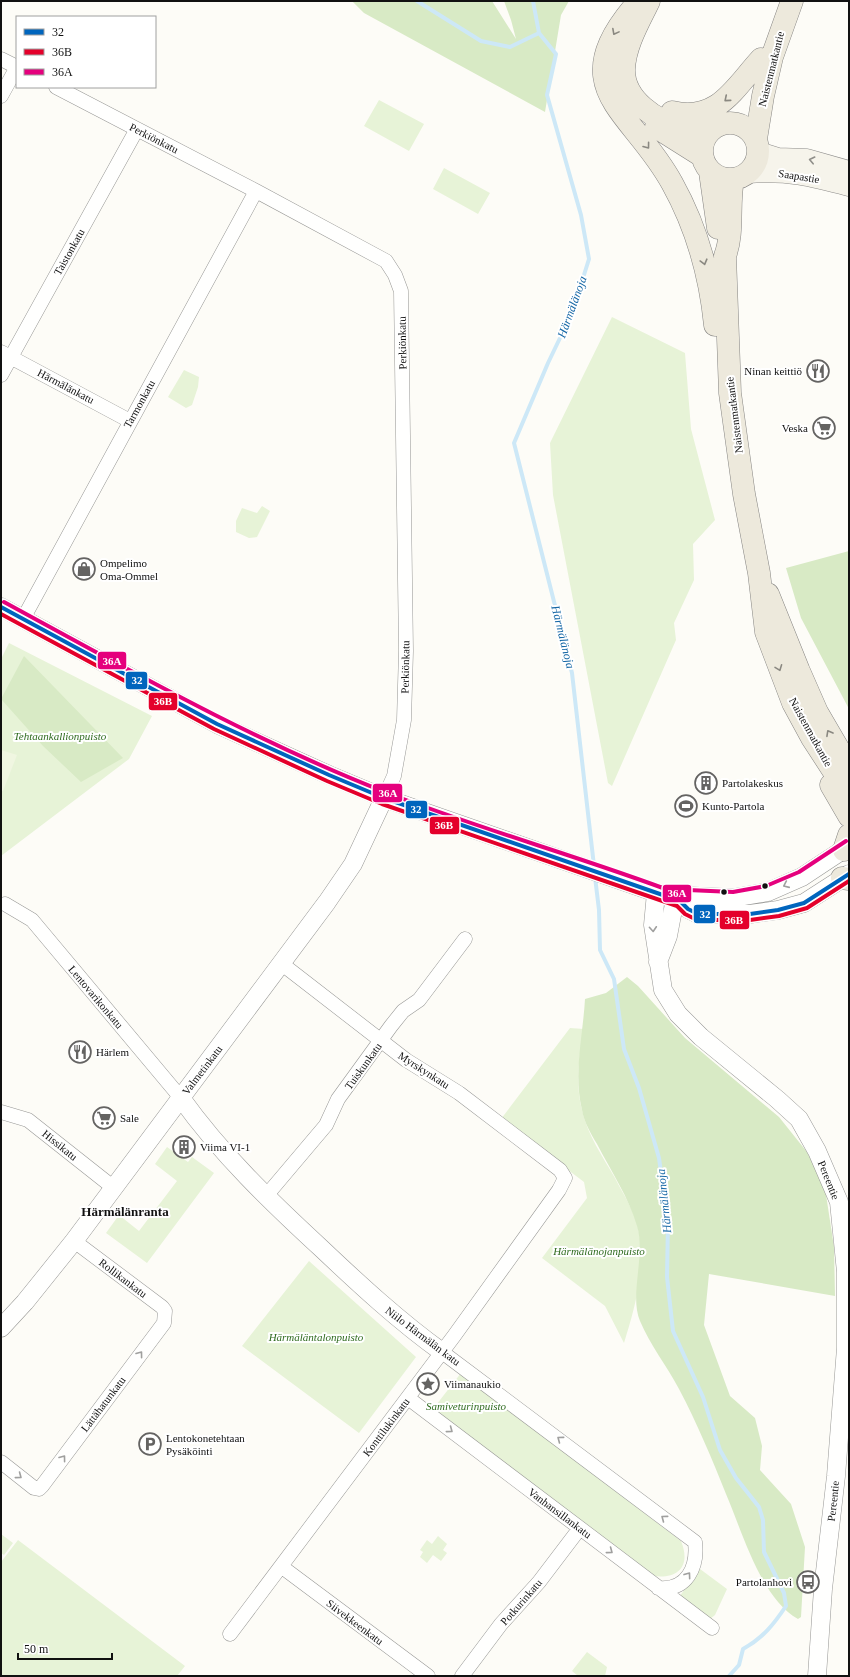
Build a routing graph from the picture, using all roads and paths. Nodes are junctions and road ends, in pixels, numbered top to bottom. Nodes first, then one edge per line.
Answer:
1 (639, 1) edge
2 (649, 1) edge
3 (781, 1) edge
4 (792, 1) edge
5 (1, 58) edge
6 (761, 59) junction
7 (16, 66) edge
8 (16, 69) edge
9 (58, 88) edge
10 (1, 96) edge
11 (640, 104) junction
12 (725, 124) junction
13 (137, 129) junction
14 (757, 145) junction
15 (706, 164) junction
16 (849, 171) edge
17 (741, 176) junction
18 (849, 186) edge
19 (256, 191) junction
20 (725, 256) junction
21 (6, 355) edge
22 (728, 371) junction
23 (1, 375) edge
24 (130, 420) junction
25 (1, 607) edge
26 (23, 619) junction
27 (839, 767) edge
28 (849, 795) edge
29 (384, 798) junction
30 (849, 816) edge
31 (847, 844) edge
32 (847, 877) edge
33 (656, 894) junction
34 (678, 900) junction
35 (5, 904) dead end
36 (465, 939) dead end
37 (282, 964) junction
38 (658, 964) junction
39 (382, 1040) junction
40 (181, 1098) junction
41 (1, 1112) edge
42 (565, 1178) joint
43 (114, 1188) junction
44 (266, 1196) junction
45 (74, 1241) junction
46 (848, 1297) edge
47 (165, 1318) joint
48 (1, 1328) edge
49 (442, 1352) junction
50 (408, 1398) junction
51 (1, 1462) edge
52 (580, 1528) junction
53 (282, 1567) junction
54 (658, 1588) junction
55 (712, 1628) dead end
56 (230, 1634) dead end
57 (428, 1676) edge
58 (462, 1676) edge
59 (817, 1676) edge

1 -> 22 main road
2 - 11 main road
3 - 6 main road, Naistenmatkantie
4 - 14 main road, Naistenmatkantie
5 - 7 street
6 -> 11 main road
6 - 12 main road, Naistenmatkantie
8 - 10 street
9 - 13 street, Perkiönkatu
11 - 12 main road
11 - 15 main road
12 - 14 main road
12 - 15 main road
13 - 19 street, Perkiönkatu
13 - 21 street, Taistonkatu
16 -> 14 main road, Saapastie
14 - 17 main road
15 - 17 main road
15 - 20 main road, Naistenmatkantie
17 - 18 main road, Saapastie
17 - 20 main road, Naistenmatkantie
19 - 24 street, Tarmonkatu
19 - 29 street, Perkiönkatu
20 - 22 main road, Naistenmatkantie
21 - 23 street, Taistonkatu
21 - 24 street, Härmälänkatu
22 - 27 main road, Naistenmatkantie
24 - 26 street, Tarmonkatu
25 - 26 street
26 - 29 street
27 - 28 main road, Naistenmatkantie
27 - 30 main road
29 - 33 street
29 - 37 street, Valmetinkatu
31 -> 34 street
32 - 34 street
33 - 34 street
33 -> 38 street, Pereentie
34 - 38 street
35 - 40 street, Lentovarikonkatu
36 - 39 street, Tuiskunkatu
37 - 39 street, Myrskynkatu
37 - 40 street, Valmetinkatu
38 - 46 street, Pereentie
39 - 42 street, Myrskynkatu
39 - 44 street, Tuiskunkatu
40 - 43 street, Valmetinkatu
40 - 44 street, Niilo Härmälän katu
41 - 43 street, Hissikatu
42 - 49 street, Konttilukinkatu
43 - 45 street, Valmetinkatu
44 - 49 street, Niilo Härmälän katu
45 - 47 street, Rollikankatu
45 - 48 street, Valmetinkatu
46 - 59 street, Pereentie
51 -> 47 street, Lättähatunkatu
49 - 50 street, Konttilukinkatu
54 -> 49 street, Niilo Härmälän katu
50 -> 52 street, Vanhansillankatu
50 - 53 street, Konttilukinkatu
52 -> 54 street, Vanhansillankatu
52 - 58 street, Potkurinkatu
53 - 56 street, Konttilukinkatu
53 - 57 street, Siivekkeenkatu
54 - 55 street, Vanhansillankatu

